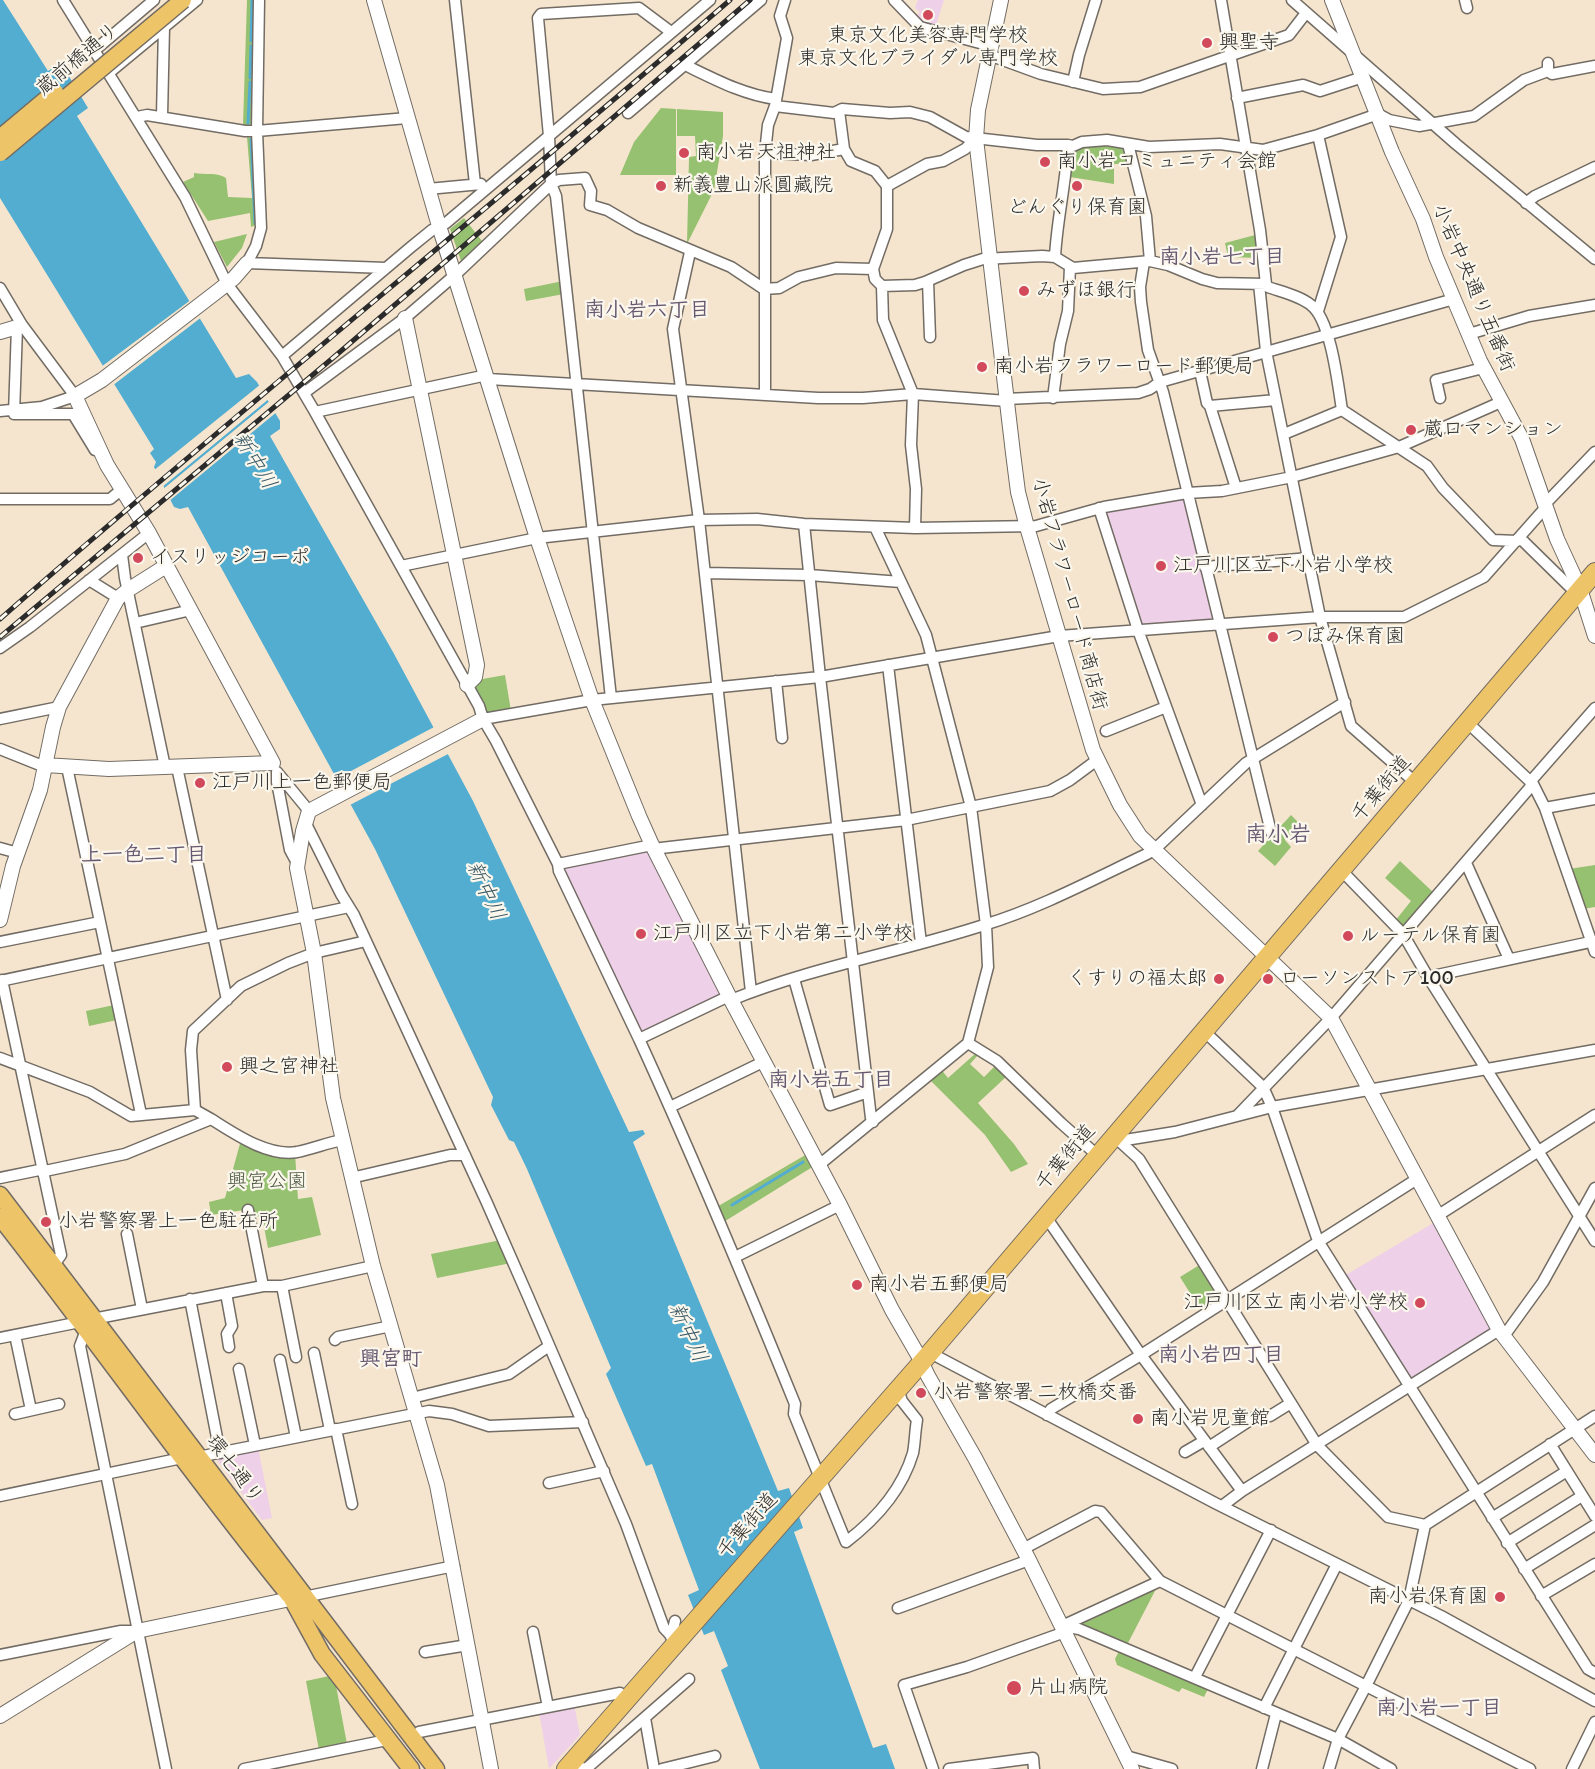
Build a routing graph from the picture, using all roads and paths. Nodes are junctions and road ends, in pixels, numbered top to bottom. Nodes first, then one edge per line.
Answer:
1 (63, 0) edge
2 (154, 0) edge
3 (165, 0) edge
4 (183, 0) edge
5 (197, 0) edge
6 (259, 0) edge
7 (374, 0) edge
8 (454, 0) edge
9 (710, 0) edge
10 (761, 0) edge
11 (785, 0) edge
12 (894, 0) edge
13 (1001, 0) edge
14 (1096, 0) edge
15 (1221, 0) edge
16 (1292, 0) edge
17 (1332, 0) edge
18 (566, 6) edge
19 (1306, 13) junction
20 (164, 27) junction
21 (671, 32) junction
22 (95, 50) junction
23 (991, 50) junction
24 (1353, 54) junction
25 (1230, 55) junction
26 (685, 65) junction
27 (1595, 66) edge
28 (110, 72) junction
29 (1363, 77) junction
30 (1073, 82) junction
31 (1237, 98) junction
32 (775, 102) junction
33 (839, 111) junction
34 (628, 113) dead end
35 (1378, 114) junction
36 (162, 116) junction
37 (137, 117) junction
38 (407, 118) junction
39 (1435, 124) junction
40 (257, 131) junction
41 (1318, 135) junction
42 (549, 136) junction
43 (0, 138) edge
44 (976, 139) junction
45 (1128, 144) junction
46 (1068, 146) junction
47 (1246, 147) junction
48 (844, 149) junction
49 (0, 153) edge
50 (765, 153) junction
51 (1595, 167) edge
52 (475, 184) junction
53 (551, 184) junction
54 (488, 186) junction
55 (887, 186) junction
56 (428, 189) junction
57 (1526, 203) junction
58 (439, 226) junction
59 (690, 252) junction
60 (1055, 257) junction
61 (990, 258) junction
62 (1595, 259) edge
63 (1147, 262) junction
64 (246, 263) junction
65 (1070, 267) junction
66 (386, 268) junction
67 (873, 269) junction
68 (455, 275) junction
69 (928, 281) junction
70 (1262, 284) junction
71 (882, 286) junction
72 (0, 288) edge
73 (222, 288) junction
74 (764, 289) junction
75 (1454, 299) junction
76 (1595, 305) edge
77 (1318, 311) junction
78 (405, 318) junction
79 (20, 326) junction
80 (0, 332) edge
81 (1327, 334) junction
82 (1469, 334) junction
83 (930, 337) dead end
84 (1266, 351) junction
85 (282, 356) junction
86 (1483, 368) junction
87 (1200, 370) junction
88 (487, 377) junction
89 (1160, 382) junction
90 (576, 383) junction
91 (420, 390) junction
92 (681, 390) junction
93 (304, 393) junction
94 (80, 394) junction
95 (765, 394) junction
96 (914, 394) junction
97 (1053, 398) junction
98 (1440, 398) dead end
99 (1007, 400) junction
100 (1276, 400) junction
101 (1501, 402) junction
102 (1210, 406) junction
103 (13, 410) junction
104 (1342, 410) junction
105 (0, 411) edge
106 (315, 412) junction
107 (1284, 434) junction
108 (1399, 447) junction
109 (1595, 452) edge
110 (107, 465) junction
111 (1292, 477) junction
112 (1236, 488) junction
113 (121, 490) junction
114 (1187, 493) junction
115 (0, 499) edge
116 (1546, 505) junction
117 (1099, 508) junction
118 (699, 520) junction
119 (804, 524) junction
120 (1027, 526) junction
121 (875, 527) junction
122 (915, 528) junction
123 (593, 532) junction
124 (149, 533) junction
125 (537, 538) junction
126 (1519, 540) junction
127 (122, 555) junction
128 (454, 555) junction
129 (1309, 558) junction
130 (166, 566) junction
131 (401, 566) junction
132 (1205, 567) junction
133 (1595, 572) edge
134 (705, 573) junction
135 (809, 575) junction
136 (89, 580) junction
137 (901, 582) junction
138 (1580, 589) junction
139 (123, 594) junction
140 (191, 610) junction
141 (1320, 617) junction
142 (135, 623) junction
143 (1219, 624) junction
144 (1138, 630) junction
145 (1059, 636) junction
146 (1595, 636) edge
147 (0, 648) edge
148 (932, 657) junction
149 (888, 665) junction
150 (820, 677) junction
151 (776, 681) junction
152 (467, 685) junction
153 (717, 687) junction
154 (611, 698) junction
155 (592, 700) junction
156 (1345, 702) junction
157 (59, 707) junction
158 (1166, 707) junction
159 (1595, 708) edge
160 (0, 719) edge
161 (483, 719) junction
162 (1468, 723) junction
163 (1106, 731) dead end
164 (782, 738) dead end
165 (0, 749) edge
166 (1253, 757) junction
167 (1097, 760) junction
168 (45, 766) junction
169 (67, 767) junction
170 (171, 767) junction
171 (275, 767) junction
172 (1416, 783) junction
173 (1532, 783) junction
174 (1595, 799) edge
175 (1202, 805) junction
176 (971, 807) junction
177 (1545, 808) junction
178 (311, 813) junction
179 (906, 820) junction
180 (838, 828) junction
181 (1271, 832) dead end
182 (735, 840) junction
183 (0, 848) edge
184 (654, 848) junction
185 (1154, 850) junction
186 (18, 853) junction
187 (1466, 863) junction
188 (297, 864) junction
189 (558, 864) junction
190 (1342, 871) junction
191 (349, 907) junction
192 (307, 917) junction
193 (0, 920) edge
194 (100, 922) junction
195 (986, 925) junction
196 (1403, 934) junction
197 (213, 935) junction
198 (366, 941) junction
199 (0, 942) edge
200 (921, 943) junction
201 (1594, 945) edge
202 (314, 953) junction
203 (1266, 956) junction
204 (107, 958) junction
205 (1509, 959) junction
206 (854, 962) junction
207 (1428, 977) junction
208 (794, 979) junction
209 (1, 981) edge
210 (751, 992) junction
211 (730, 998) junction
212 (227, 1000) junction
213 (1331, 1018) junction
214 (1203, 1030) junction
215 (639, 1039) junction
216 (968, 1043) junction
217 (1595, 1050) edge
218 (0, 1058) edge
219 (765, 1061) junction
220 (22, 1066) junction
221 (1487, 1069) junction
222 (1263, 1087) junction
223 (1369, 1090) junction
224 (868, 1092) junction
225 (670, 1107) junction
226 (1272, 1107) junction
227 (195, 1110) junction
228 (141, 1114) junction
229 (1595, 1115) edge
230 (1237, 1116) junction
231 (211, 1119) junction
232 (873, 1122) junction
233 (1116, 1139) junction
234 (342, 1140) junction
235 (1539, 1151) junction
236 (465, 1155) junction
237 (1097, 1155) junction
238 (819, 1165) junction
239 (44, 1170) junction
240 (0, 1178) edge
241 (351, 1178) junction
242 (1417, 1179) junction
243 (0, 1187) edge
244 (1595, 1188) edge
245 (840, 1205) junction
246 (2, 1210) edge
247 (248, 1210) dead end
248 (1437, 1215) junction
249 (1046, 1217) junction
250 (1580, 1218) junction
251 (127, 1234) dead end
252 (1318, 1241) junction
253 (1595, 1241) edge
254 (735, 1257) junction
255 (53, 1266) junction
256 (373, 1266) junction
257 (264, 1286) junction
258 (282, 1286) junction
259 (226, 1293) junction
260 (190, 1299) junction
261 (1227, 1300) junction
262 (142, 1309) junction
263 (86, 1324) junction
264 (391, 1326) junction
265 (1501, 1333) junction
266 (15, 1335) junction
267 (0, 1338) edge
268 (335, 1340) dead end
269 (549, 1346) junction
270 (229, 1347) dead end
271 (314, 1353) dead end
272 (1141, 1355) junction
273 (926, 1356) junction
274 (296, 1357) dead end
275 (280, 1360) dead end
276 (239, 1369) dead end
277 (1410, 1387) junction
278 (898, 1389) junction
279 (412, 1398) junction
280 (1291, 1403) junction
281 (59, 1404) dead end
282 (919, 1406) dead end
283 (31, 1410) junction
284 (416, 1412) junction
285 (15, 1414) dead end
286 (1047, 1414) junction
287 (1595, 1416) edge
288 (917, 1420) junction
289 (583, 1422) junction
290 (333, 1429) junction
291 (1574, 1429) junction
292 (296, 1437) junction
293 (1207, 1444) junction
294 (1550, 1444) junction
295 (255, 1445) junction
296 (1317, 1445) junction
297 (220, 1452) junction
298 (1185, 1452) dead end
299 (1595, 1455) edge
300 (190, 1457) junction
301 (604, 1471) junction
302 (1567, 1471) junction
303 (105, 1474) junction
304 (549, 1483) dead end
305 (815, 1484) junction
306 (1242, 1491) junction
307 (1476, 1492) junction
308 (0, 1496) edge
309 (1582, 1497) junction
310 (352, 1504) dead end
311 (1222, 1506) junction
312 (1595, 1516) edge
313 (1492, 1518) junction
314 (1425, 1525) junction
315 (1595, 1526) edge
316 (1270, 1530) junction
317 (1508, 1543) junction
318 (1026, 1554) junction
319 (1337, 1564) junction
320 (1595, 1564) edge
321 (454, 1566) junction
322 (1524, 1569) junction
323 (1160, 1581) junction
324 (1541, 1596) junction
325 (298, 1598) junction
326 (1409, 1600) junction
327 (898, 1608) dead end
328 (1227, 1614) junction
329 (1063, 1629) junction
330 (137, 1631) junction
331 (533, 1632) dead end
332 (678, 1639) junction
333 (468, 1645) junction
334 (1294, 1649) junction
335 (425, 1652) dead end
336 (0, 1655) edge
337 (1595, 1673) edge
338 (1195, 1677) junction
339 (688, 1679) dead end
340 (1366, 1686) junction
341 (620, 1693) dead end
342 (1595, 1701) edge
343 (548, 1707) junction
344 (1264, 1708) junction
345 (1276, 1714) junction
346 (0, 1716) edge
347 (645, 1718) junction
348 (482, 1720) junction
349 (1595, 1722) edge
350 (1338, 1739) junction
351 (387, 1740) junction
352 (416, 1743) junction
353 (715, 1756) dead end
354 (1129, 1763) edge
355 (166, 1769) edge
356 (244, 1769) edge
357 (411, 1769) edge
358 (423, 1769) edge
359 (436, 1769) edge
360 (448, 1769) edge
361 (491, 1769) edge
362 (568, 1769) edge
363 (654, 1769) edge
364 (662, 1769) edge
365 (933, 1769) edge
366 (949, 1769) edge
367 (1034, 1769) edge
368 (1172, 1769) edge
369 (1262, 1769) edge
370 (1329, 1769) edge
371 (1391, 1769) edge
372 (1530, 1769) edge
373 (1572, 1769) edge

1 - 22 street
2 - 22 street
3 - 43 main road, 蔵前橋通り, bridge
4 - 49 main road, 蔵前橋通り, bridge
5 - 20 street
6 - 40 street
7 - 38 street
8 - 52 street
9 - 21 street
10 - 26 street
11 - 32 street
12 - 23 street
13 - 23 street, 小岩フラワーロード商店街
14 - 30 street
15 - 25 street
16 - 19 street
17 - 24 street, 小岩中央通り五番街
18 - 21 street
18 - 42 street
19 - 24 street
19 - 25 street
20 - 28 street
20 - 36 street
21 - 42 street
22 - 28 street
23 - 30 street
23 - 44 street, 小岩フラワーロード商店街
24 - 29 street, 小岩中央通り五番街
24 - 39 street
25 - 30 street
25 - 31 street
26 - 32 street
26 - 34 street
27 - 39 street
28 - 37 street
29 - 31 street
29 - 35 street, 小岩中央通り五番街
31 - 47 street
32 - 33 street
32 - 50 street
33 - 44 street
33 - 48 street
35 - 39 street
35 - 41 street
35 - 75 street, 小岩中央通り五番街
36 - 37 street
36 - 40 street
37 - 73 street
38 - 40 street
38 - 56 street
39 - 57 street
40 - 64 street
41 - 47 street
41 - 77 street
42 - 53 street
42 - 54 street
44 - 46 street
44 - 55 street
44 - 61 street, 小岩フラワーロード商店街
45 - 46 street
45 - 47 street
45 - 63 street
46 - 60 street
47 - 70 street
48 - 50 street
48 - 55 street
50 - 74 street
51 - 57 street
52 - 54 street
52 - 56 street
53 - 59 street
53 - 68 street
53 - 90 street
54 - 58 street
55 - 67 street
56 - 58 street
57 - 62 street
58 - 66 street
58 - 68 street
59 - 74 street
59 - 92 street
60 - 61 street
60 - 65 street
61 - 69 street
61 - 99 street, 小岩フラワーロード商店街
63 - 65 street
63 - 70 street
63 - 89 street
64 - 66 street
64 - 73 street
65 - 97 street
66 - 85 street
67 - 71 street
67 - 74 street
68 - 78 street
68 - 88 street
69 - 71 street
69 - 83 street
70 - 77 street
70 - 84 street
71 - 96 street
72 - 79 street
73 - 85 street
73 - 94 street
74 - 95 street
75 - 81 street
75 - 82 street, 小岩中央通り五番街
76 - 82 street
77 - 81 street
78 - 91 street
78 - 93 street
79 - 80 street
79 - 94 street
79 - 103 street
81 - 84 street
81 - 104 street
82 - 86 street, 小岩中央通り五番街
84 - 87 street
84 - 100 street
85 - 93 street
86 - 98 street
86 - 101 street, 小岩中央通り五番街
87 - 89 street
87 - 102 street
88 - 90 street
88 - 91 street
88 - 125 street
89 - 97 street
89 - 114 street
90 - 92 street
90 - 123 street
91 - 106 street
91 - 128 street
92 - 95 street
92 - 118 street
93 - 106 street
94 - 103 street
94 - 110 street
95 - 96 street
96 - 99 street
96 - 122 street
97 - 99 street
99 - 120 street, 小岩フラワーロード商店街
100 - 102 street
100 - 107 street
101 - 108 street
101 - 116 street, 小岩中央通り五番街
102 - 112 street
103 - 105 street
103 - 110 street
104 - 107 street
104 - 108 street
106 - 131 street
107 - 111 street
108 - 111 street
108 - 126 street
109 - 116 street
110 - 113 street
111 - 112 street
111 - 129 street
112 - 114 street
113 - 115 street
113 - 124 street
114 - 117 street
114 - 132 street
116 - 126 street
116 - 138 street, 小岩中央通り五番街
117 - 120 street
117 - 144 street
118 - 119 street
118 - 123 street
118 - 134 street
119 - 121 street
119 - 135 street
120 - 122 street
120 - 145 street, 小岩フラワーロード商店街
121 - 122 street
121 - 137 street
123 - 125 street
123 - 154 street
124 - 127 street
124 - 130 street
125 - 128 street
125 - 155 street
126 - 138 street
126 - 141 street
127 - 136 street
127 - 139 street
128 - 131 street
128 - 152 street
129 - 132 street
129 - 141 street
130 - 139 street
130 - 140 street
131 - 152 street
132 - 143 street
133 - 138 highway, 千葉街道
134 - 135 street
134 - 153 street
135 - 137 street
135 - 150 street
136 - 139 street
136 - 147 street
137 - 148 street
138 - 146 street, 小岩中央通り五番街
138 - 162 highway, 千葉街道
139 - 142 street
139 - 157 street
140 - 142 street
140 - 171 street
141 - 143 street
141 - 156 street
142 - 170 street
143 - 144 street
143 - 166 street
144 - 145 street
144 - 158 street
145 - 148 street
145 - 167 street, 小岩フラワーロード商店街
148 - 149 street
148 - 176 street
149 - 150 street
149 - 179 street
150 - 151 street
150 - 180 street
151 - 153 street
151 - 164 street
152 - 161 street
153 - 154 street
153 - 182 street
154 - 155 street
155 - 161 street
155 - 184 street
156 - 166 street
156 - 172 street
157 - 160 street
157 - 168 street
158 - 163 street
158 - 175 street
159 - 173 street
161 - 178 street
161 - 189 street
162 - 172 highway, 千葉街道
162 - 173 street
165 - 168 street
166 - 175 street
166 - 181 street
167 - 176 street
167 - 185 street, 小岩フラワーロード商店街
168 - 169 street
168 - 186 street
169 - 170 street
169 - 194 street
170 - 171 street
170 - 197 street
171 - 178 street
171 - 188 street
172 - 190 highway, 千葉街道
173 - 177 street
173 - 187 street
174 - 177 street
175 - 185 street
176 - 179 street
176 - 195 street
177 - 201 street
178 - 188 street
178 - 191 street
179 - 180 street
179 - 200 street
180 - 182 street
180 - 206 street
182 - 184 street
182 - 210 street
183 - 186 street
184 - 189 street
184 - 211 street
185 - 195 street
185 - 203 street, 小岩フラワーロード商店街
186 - 193 street
187 - 196 street
187 - 205 street
188 - 192 street
189 - 215 street
190 - 196 street
190 - 203 highway, 千葉街道
191 - 192 street
191 - 198 street
192 - 197 street
192 - 202 street
194 - 199 street
194 - 204 street
195 - 200 street
195 - 216 street
196 - 207 street
196 - 213 street
197 - 204 street
197 - 212 street
198 - 202 street
198 - 236 street
200 - 206 street
201 - 205 street
202 - 212 street
202 - 234 street
203 - 213 street, 小岩フラワーロード商店街
203 - 214 highway, 千葉街道
204 - 209 street
204 - 228 street
205 - 207 street
206 - 208 street
206 - 224 street
207 - 221 street
208 - 210 street
208 - 224 street
209 - 220 street
210 - 211 street
211 - 215 street
211 - 219 street
212 - 227 street
213 - 222 street
213 - 223 street, 小岩フラワーロード商店街
214 - 222 street
214 - 233 highway, 千葉街道
215 - 225 street
216 - 232 street
216 - 237 street
217 - 221 street
218 - 220 street
219 - 225 street
219 - 238 street
220 - 228 street
220 - 239 street
221 - 223 street
221 - 235 street
222 - 226 street
222 - 230 street
223 - 226 street
223 - 242 street, 小岩フラワーロード商店街
224 - 232 street
225 - 254 street
226 - 230 street
226 - 252 street
227 - 228 street
227 - 231 street
229 - 235 street
230 - 233 street
231 - 234 street
231 - 239 street
232 - 238 street
233 - 237 highway, 千葉街道
233 - 261 street
234 - 241 street
235 - 248 street
235 - 250 street
236 - 241 street
236 - 269 street
237 - 249 highway, 千葉街道
238 - 245 street
239 - 240 street
239 - 255 street
241 - 256 street
242 - 248 street, 小岩フラワーロード商店街
242 - 252 street
243 - 246 street
244 - 250 street
245 - 254 street
245 - 273 street
246 - 255 main road, 環七通り
246 - 263 main road, 環七通り
247 - 257 street
248 - 265 street, 小岩フラワーロード商店街
249 - 272 street
249 - 273 highway, 千葉街道
250 - 253 street
250 - 265 street
251 - 262 street
252 - 261 street
252 - 277 street
254 - 305 street
255 - 263 main road, 環七通り
256 - 258 street
256 - 264 street
257 - 258 street
257 - 259 street
258 - 274 street
259 - 260 street
259 - 270 street
260 - 262 street
260 - 297 street
261 - 272 street
261 - 280 street
262 - 263 street
263 - 266 street
263 - 300 main road, 環七通り
263 - 303 street
264 - 268 street
264 - 279 street
265 - 277 street
265 - 291 street, 小岩フラワーロード商店街
266 - 267 street
266 - 283 street
269 - 279 street
269 - 289 street
271 - 290 street
272 - 286 street
272 - 293 street
273 - 278 highway, 千葉街道
273 - 286 street
273 - 318 street
275 - 292 street
276 - 295 street
277 - 296 street
277 - 307 street
278 - 288 street
278 - 305 highway, 千葉街道
279 - 284 street
280 - 293 street
280 - 296 street
281 - 283 street
282 - 288 street
283 - 285 street
284 - 289 street
284 - 290 street
284 - 321 street
286 - 311 street
287 - 291 street
288 - 305 street
289 - 301 street
290 - 292 street
290 - 310 street
291 - 294 street
291 - 299 street, 小岩フラワーロード商店街
292 - 295 street
293 - 298 street
293 - 306 street
294 - 302 street
294 - 307 street
295 - 297 street
296 - 306 street
296 - 314 street
297 - 300 street
300 - 303 street
300 - 325 main road, 環七通り
301 - 304 street
301 - 332 street
302 - 309 street
302 - 313 street
303 - 308 street
303 - 330 street
305 - 332 highway, 千葉街道
306 - 311 street
307 - 313 street
307 - 314 street
309 - 312 street
309 - 317 street
311 - 316 street
313 - 317 street
314 - 326 street
315 - 322 street
316 - 319 street
316 - 328 street
317 - 322 street
318 - 323 street
318 - 327 street
318 - 329 street
319 - 326 street
319 - 334 street
320 - 324 street
321 - 325 street
321 - 333 street
322 - 324 street
323 - 328 street
323 - 329 street
324 - 337 street
325 - 330 street
325 - 351 main road
325 - 352 main road, 環七通り
326 - 340 street
326 - 342 street
328 - 334 street
328 - 338 street
329 - 338 street
329 - 354 street
329 - 365 street
330 - 336 street
330 - 346 street
330 - 355 street
331 - 343 street
332 - 362 highway, 千葉街道
333 - 335 street
333 - 348 street
334 - 340 street
334 - 344 street
338 - 344 street
339 - 347 street
340 - 350 street
340 - 372 street
341 - 343 street
343 - 348 street
344 - 345 street
345 - 350 street
345 - 369 street
347 - 362 street
347 - 363 street
348 - 352 street
348 - 361 street
349 - 373 street
350 - 370 street
350 - 371 street
351 - 356 street
351 - 357 main road
352 - 358 main road, 環七通り
352 - 359 main road, 環七通り
352 - 360 main road
353 - 364 street
354 - 368 street
366 - 367 street

